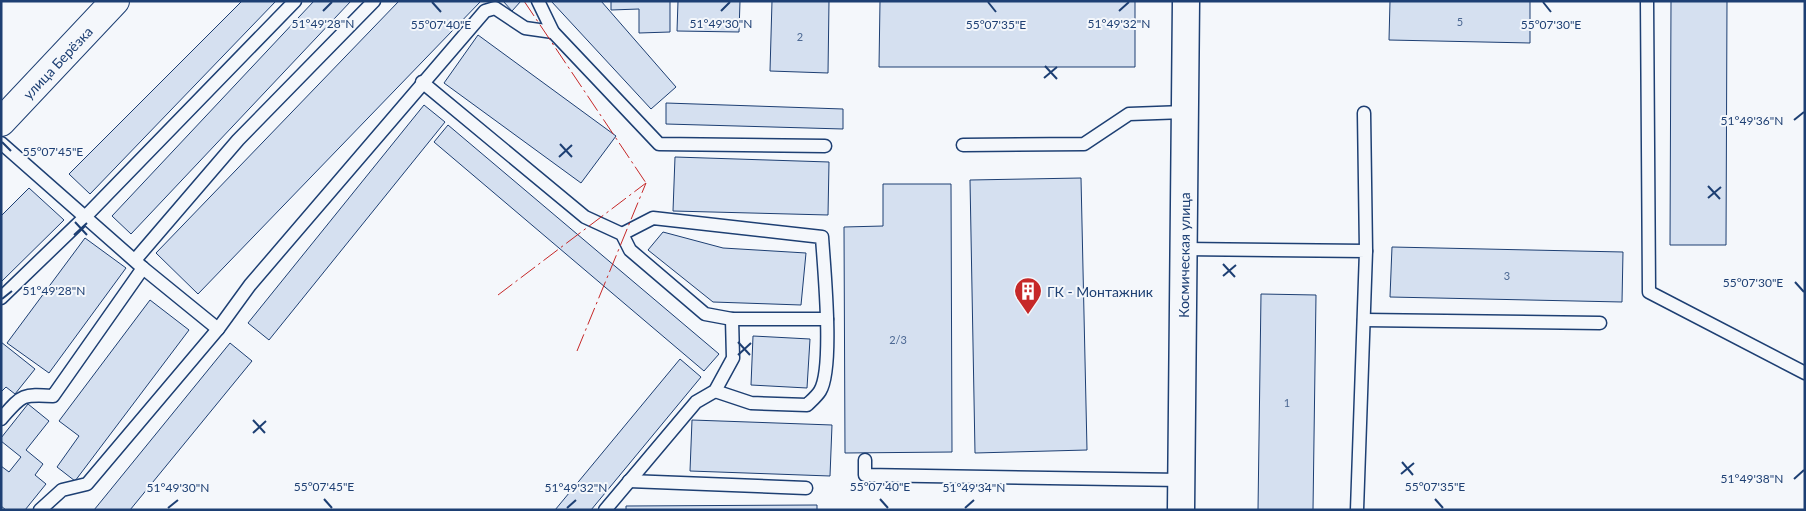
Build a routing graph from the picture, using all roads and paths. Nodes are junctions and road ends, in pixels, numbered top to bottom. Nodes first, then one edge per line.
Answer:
1 (115, 1) edge
2 (295, 1) edge
3 (374, 1) edge
4 (538, 1) edge
5 (1186, 1) edge
6 (1647, 1) edge
7 (553, 32) junction
8 (422, 82) junction
9 (1184, 112) junction
10 (1364, 113) dead end
11 (1, 122) edge
12 (1, 143) edge
13 (963, 145) dead end
14 (825, 146) dead end
15 (85, 217) junction
16 (622, 234) junction
17 (1183, 249) junction
18 (1366, 251) junction
19 (139, 264) junction
20 (1, 298) edge
21 (732, 319) junction
22 (827, 319) junction
23 (1364, 320) junction
24 (1600, 323) dead end
25 (218, 329) junction
26 (1805, 373) edge
27 (715, 391) junction
28 (1, 419) edge
29 (865, 460) dead end
30 (1181, 480) junction
31 (629, 481) junction
32 (806, 488) dead end
33 (40, 510) edge
34 (605, 510) edge
35 (1181, 510) edge
36 (1357, 510) edge

1 - 11 main road, улица Берёзка
2 - 15 lane
3 - 19 lane
4 - 7 lane
5 - 9 street, Космическая улица
6 - 26 lane
7 - 8 lane
7 - 14 lane
8 - 16 lane
8 - 25 lane
9 - 13 lane
9 - 17 street, Космическая улица
10 - 18 lane
12 - 15 lane
15 - 19 lane
15 - 20 lane
16 - 21 lane
16 - 22 lane
17 - 18 lane
17 - 30 street, Космическая улица
18 - 23 lane
19 - 25 lane
19 - 28 lane
21 - 22 lane
21 - 27 lane
22 - 27 lane
23 - 24 lane
23 - 36 lane
25 - 33 lane
27 - 31 lane
29 - 30 lane
30 - 35 street, Космическая улица
31 - 32 lane
31 - 34 lane

